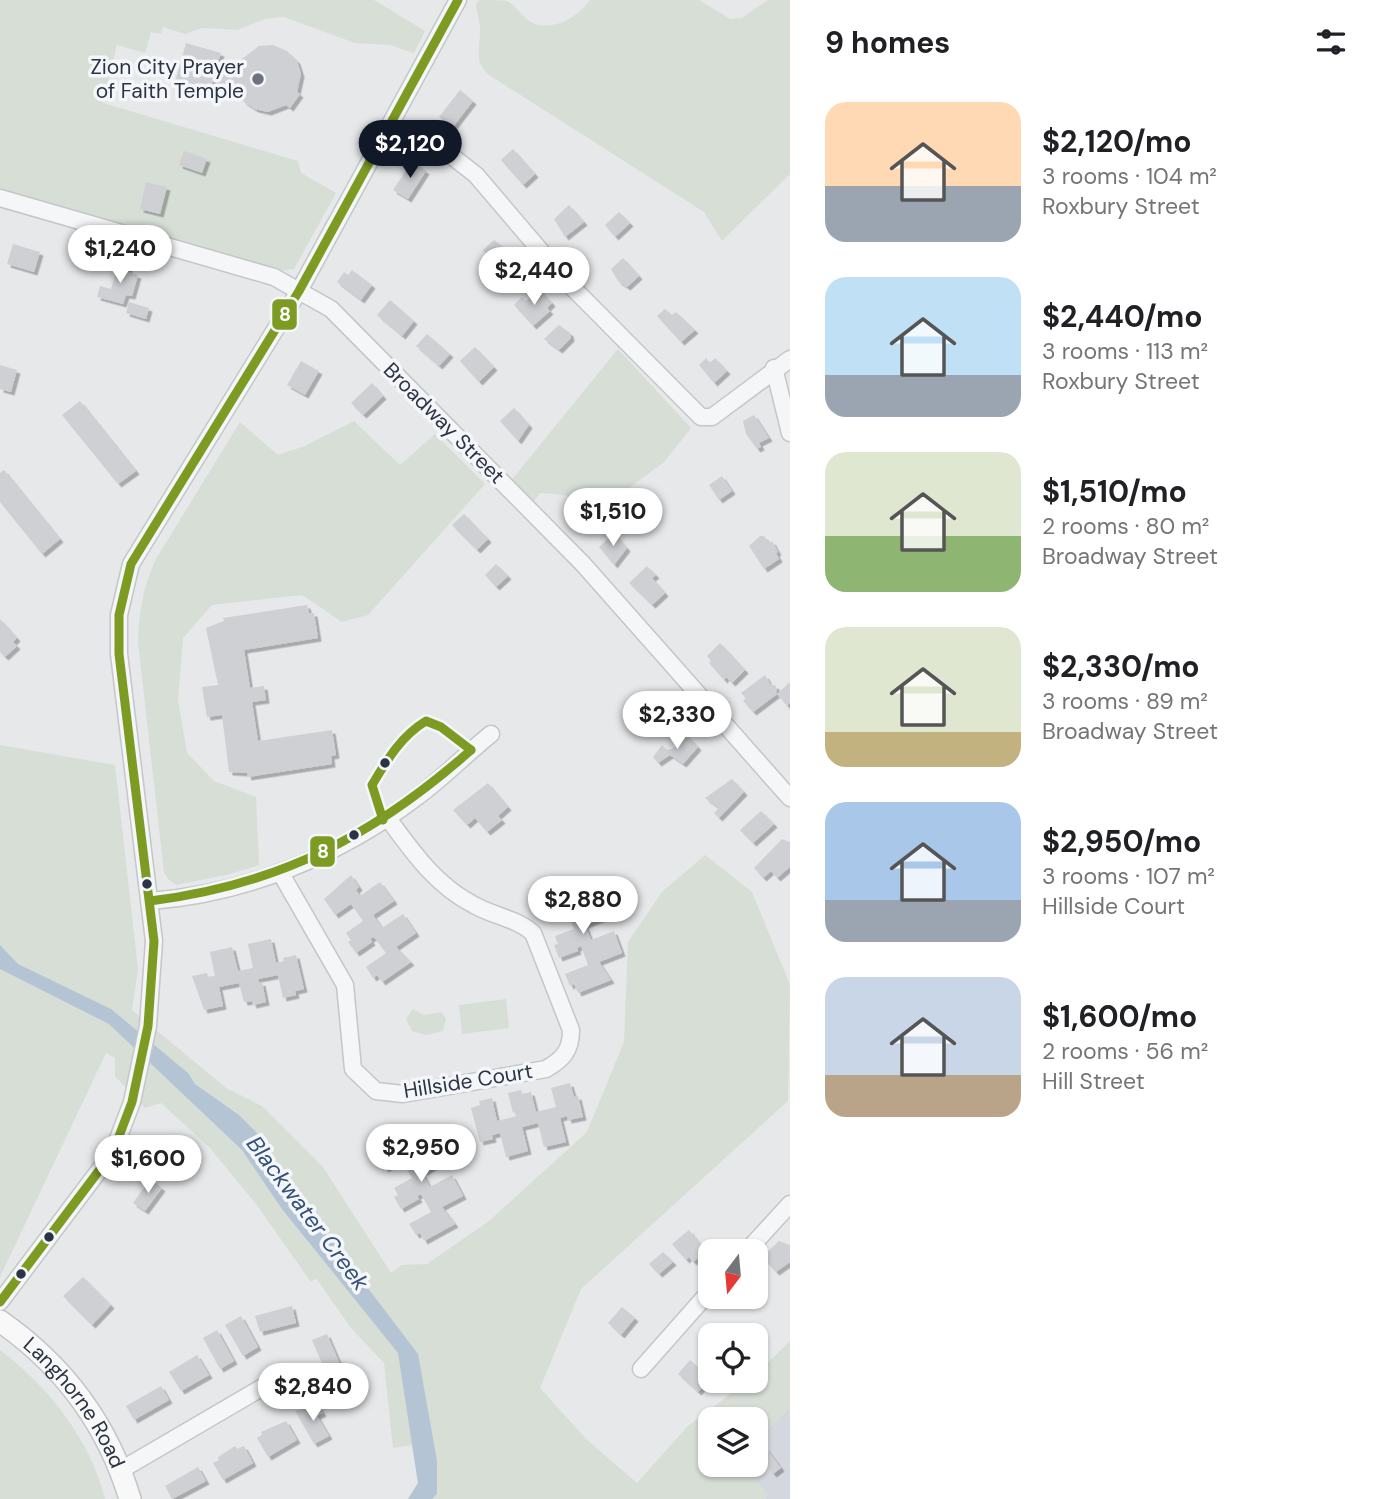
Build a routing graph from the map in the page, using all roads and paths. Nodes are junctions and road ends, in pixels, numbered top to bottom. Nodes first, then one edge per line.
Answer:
1 (458, 0) edge
2 (388, 128) junction
3 (0, 198) edge
4 (299, 291) junction
5 (790, 359) edge
6 (774, 368) junction
7 (790, 433) edge
8 (491, 734) dead end
9 (790, 798) edge
10 (387, 817) junction
11 (279, 872) junction
12 (150, 901) junction
13 (790, 1204) edge
14 (758, 1239) edge
15 (0, 1302) edge
16 (698, 1305) edge
17 (0, 1321) edge
18 (641, 1369) dead end
19 (287, 1373) dead end
20 (121, 1470) junction
21 (130, 1499) edge

1 - 2 street
2 - 4 street
2 - 6 street
3 - 4 street, Broadway Street
4 - 9 street, Broadway Street
4 - 12 street
5 - 6 street
6 - 7 street
8 - 10 street
10 - 11 street
10 - 11 street, Hillside Court
11 - 12 street
12 - 15 street
13 - 14 street
16 - 18 street
17 - 20 main road, Langhorne Road
19 - 20 street
20 - 21 main road, Langhorne Road

